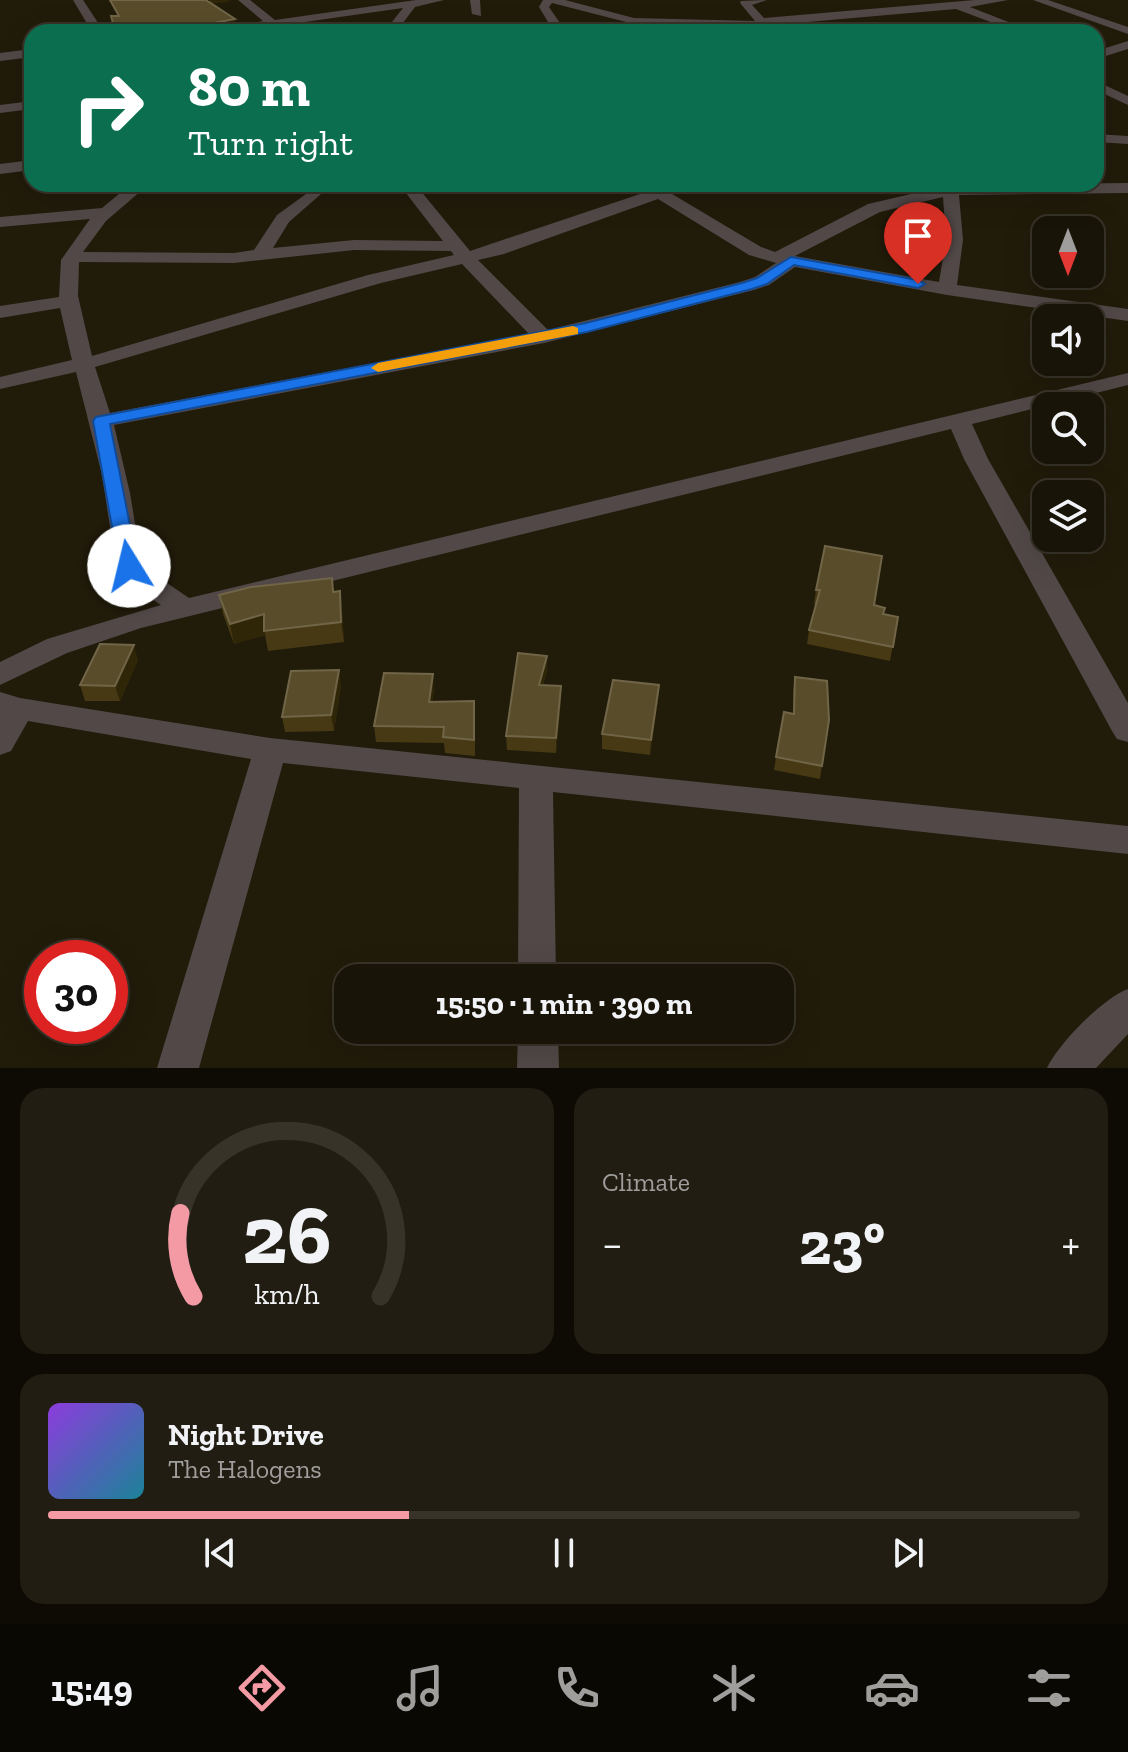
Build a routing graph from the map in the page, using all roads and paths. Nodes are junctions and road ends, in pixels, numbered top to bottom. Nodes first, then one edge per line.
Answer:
1 (78, 0) edge
2 (243, 0) edge
3 (439, 0) edge
4 (475, 0) edge
5 (585, 0) edge
6 (762, 0) edge
7 (937, 0) edge
8 (1003, 0) edge
9 (1038, 0) edge
10 (554, 1) edge
11 (850, 5) dead end
12 (410, 6) junction
13 (957, 6) junction
14 (477, 14) dead end
15 (880, 14) junction
16 (297, 19) junction
17 (272, 23) junction
18 (93, 24) edge
19 (265, 24) edge
20 (328, 24) edge
21 (396, 24) edge
22 (555, 24) edge
23 (711, 24) edge
24 (761, 24) edge
25 (782, 24) edge
26 (1006, 24) edge
27 (1128, 31) edge
28 (1128, 45) edge
29 (1104, 53) edge
30 (24, 54) edge
31 (0, 57) edge
32 (1104, 89) edge
33 (1128, 101) edge
34 (24, 106) edge
35 (0, 109) edge
36 (1104, 138) edge
37 (1128, 140) edge
38 (24, 166) edge
39 (0, 169) edge
40 (1104, 188) edge
41 (1110, 188) junction
42 (1128, 188) edge
43 (132, 192) edge
44 (413, 192) edge
45 (641, 192) edge
46 (657, 192) edge
47 (942, 192) edge
48 (950, 192) edge
49 (313, 194) dead end
50 (1128, 197) edge
51 (108, 212) junction
52 (0, 222) edge
53 (461, 252) junction
54 (259, 256) junction
55 (72, 257) junction
56 (784, 260) junction
57 (947, 289) junction
58 (70, 301) junction
59 (0, 312) edge
60 (1128, 315) edge
61 (544, 337) junction
62 (84, 365) junction
63 (1128, 379) edge
64 (0, 383) edge
65 (959, 420) junction
66 (101, 421) junction
67 (184, 608) junction
68 (0, 675) edge
69 (9, 706) edge
70 (1128, 731) edge
71 (0, 743) edge
72 (270, 750) junction
73 (536, 777) junction
74 (1128, 840) edge
75 (537, 964) edge
76 (1128, 1007) edge
77 (538, 1044) edge
78 (178, 1068) edge
79 (538, 1068) edge
80 (1068, 1068) edge

1 - 18 street
2 - 17 street
3 - 12 street
4 - 14 street
5 - 10 street
6 - 24 street
7 - 13 street
8 - 13 street
9 - 27 street
10 - 22 street
10 - 23 street
11 - 15 street
12 - 16 street
12 - 21 street
13 - 15 street
13 - 26 street
15 - 25 street
16 - 17 street
16 - 20 street
17 - 19 street
28 - 29 street
30 - 31 street
32 - 33 street
34 - 35 street
36 - 37 street
38 - 39 street
40 - 41 street
41 - 42 street
41 - 50 street
43 - 51 street
44 - 53 street
45 - 53 street
46 - 56 street
47 - 56 street
48 - 57 street
49 - 54 street
51 - 52 street
51 - 55 street
53 - 54 street
53 - 61 street
53 - 62 street
54 - 55 street
55 - 58 street
56 - 57 street
56 - 61 street
57 - 60 street
58 - 59 street
58 - 62 street
61 - 66 street
62 - 64 street
62 - 66 street
63 - 65 street
65 - 67 street
65 - 70 street
66 - 67 street
67 - 68 street
69 - 71 street
69 - 72 street
72 - 73 street
72 - 78 street
73 - 74 street
73 - 75 street
76 - 80 street
77 - 79 street

